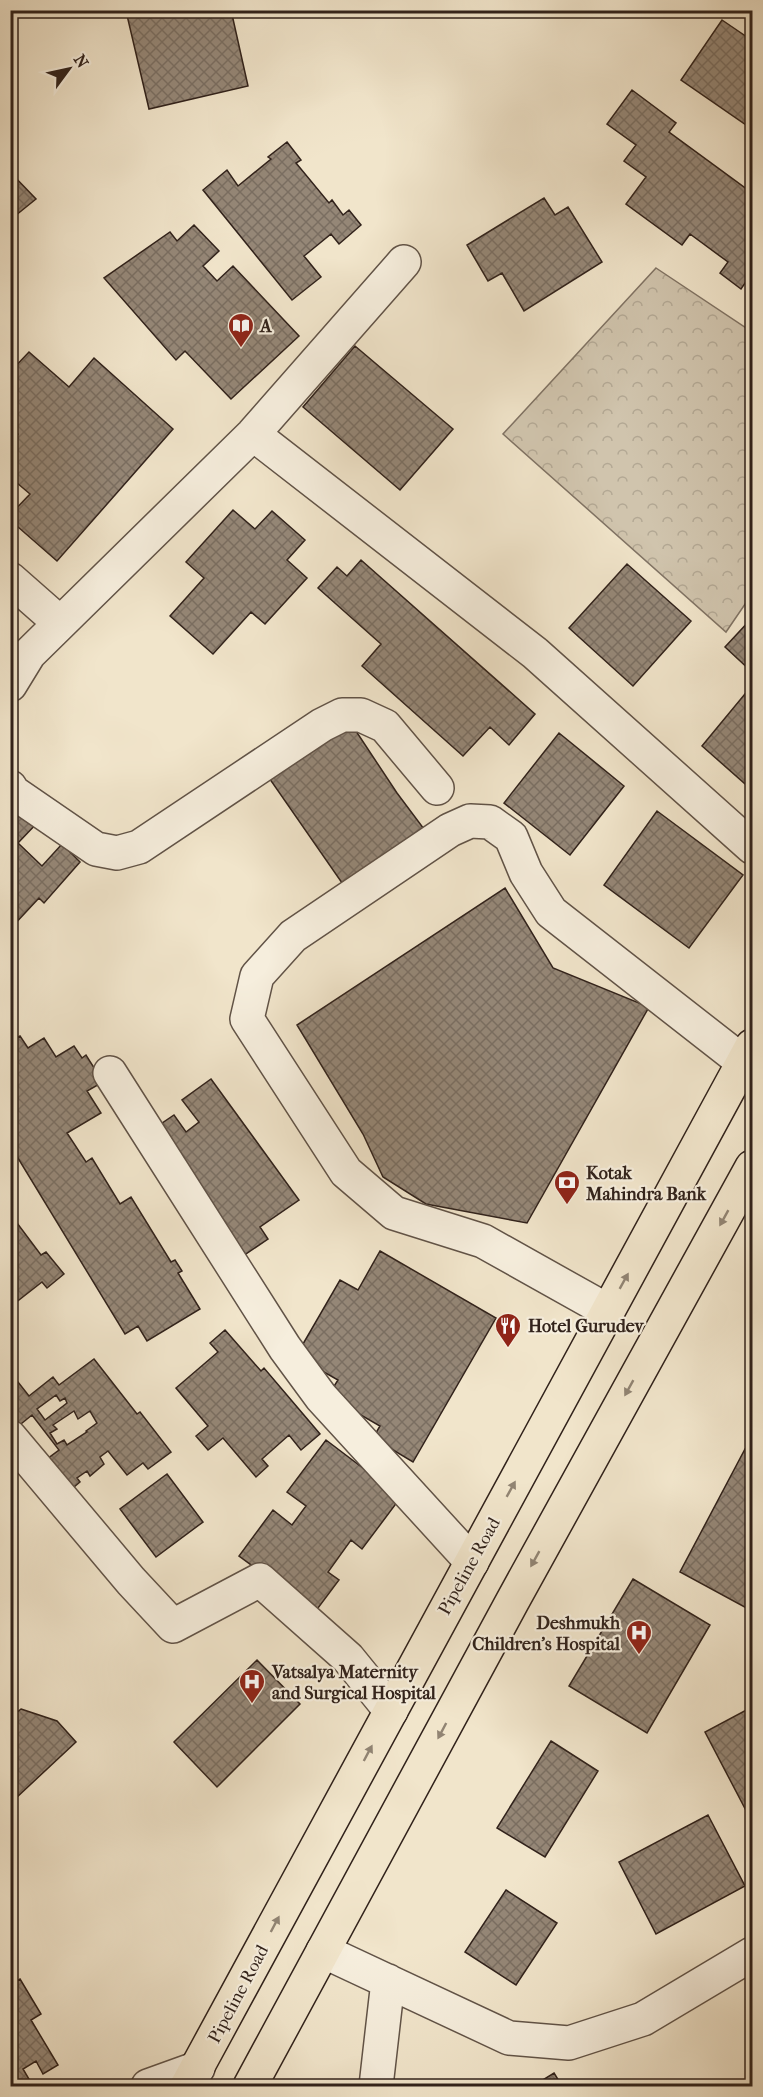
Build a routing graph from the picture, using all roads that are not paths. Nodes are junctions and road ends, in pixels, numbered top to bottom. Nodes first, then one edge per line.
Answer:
1 (404, 262) dead end
2 (253, 434) junction
3 (10, 579) edge
4 (60, 623) junction
5 (10, 685) edge
6 (10, 787) edge
7 (437, 788) dead end
8 (753, 847) edge
9 (748, 1054) edge
10 (110, 1073) dead end
11 (753, 1167) edge
12 (608, 1311) junction
13 (10, 1437) edge
14 (472, 1562) junction
15 (391, 1711) junction
16 (323, 1951) junction
17 (753, 1954) edge
18 (388, 1981) junction
19 (192, 2077) edge
20 (148, 2086) edge
21 (250, 2086) edge
22 (376, 2086) edge

1 - 2 street
2 - 4 street
2 - 8 street
3 - 4 street
4 - 5 street
6 - 7 street
12 -> 9 main road, Pipeline Road
9 - 12 street
10 - 14 street
11 -> 16 main road
14 -> 12 main road, Pipeline Road
13 - 15 street
14 - 15 main road, Pipeline Road
19 -> 15 main road, Pipeline Road
16 - 18 street
16 - 21 main road
17 - 18 street
18 - 22 street
19 - 20 street

